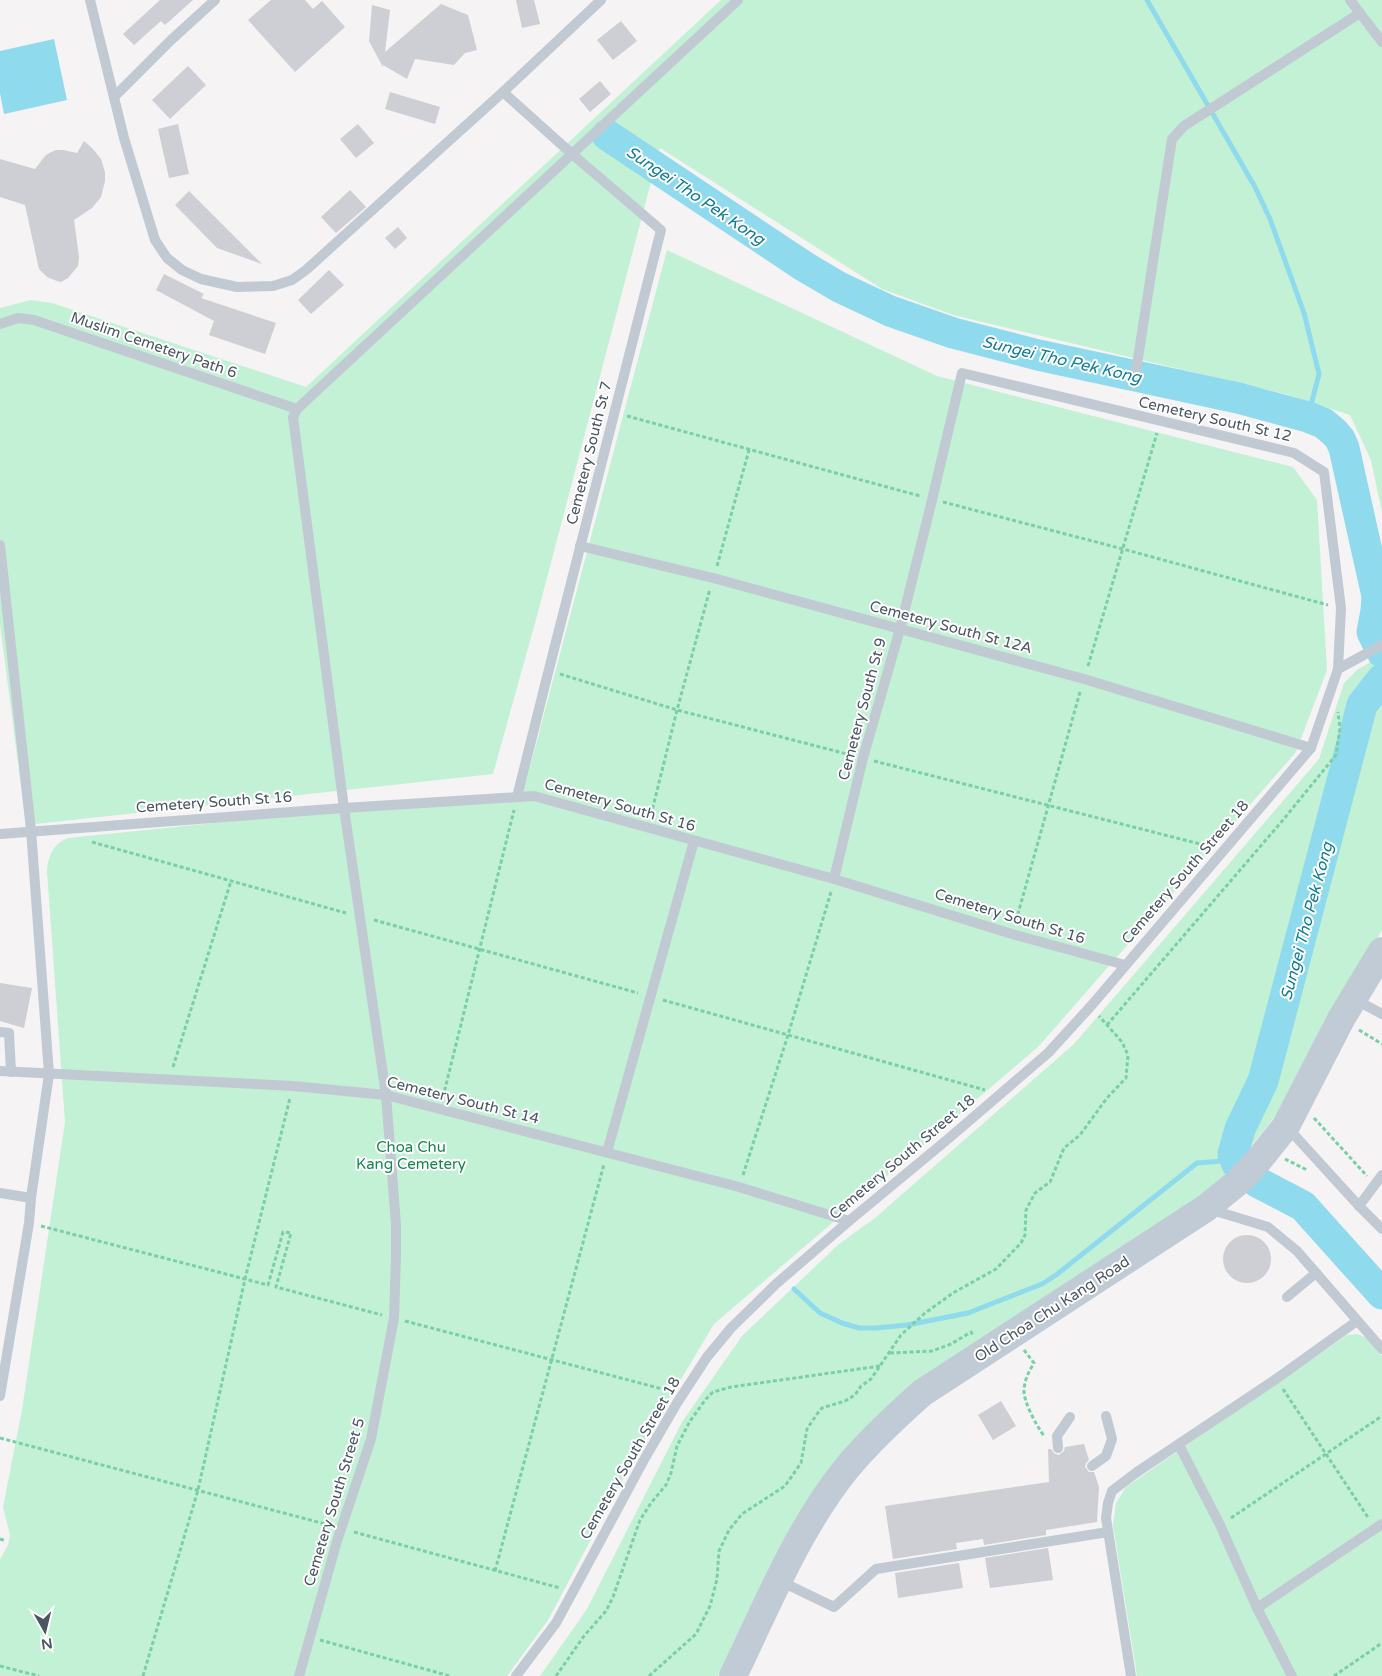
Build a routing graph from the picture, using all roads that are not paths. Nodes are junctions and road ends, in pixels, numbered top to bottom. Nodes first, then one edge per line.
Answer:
1 (90, 0) edge
2 (215, 0) edge
3 (601, 0) edge
4 (738, 0) edge
5 (1350, 0) edge
6 (1360, 13) junction
7 (1382, 42) edge
8 (503, 92) junction
9 (114, 97) junction
10 (572, 154) junction
11 (0, 324) edge
12 (962, 373) joint
13 (1134, 384) dead end
14 (298, 409) junction
15 (0, 545) edge
16 (580, 546) junction
17 (900, 629) junction
18 (1378, 646) edge
19 (1338, 669) junction
20 (1334, 681) joint
21 (1311, 748) junction
22 (517, 797) junction
23 (344, 808) junction
24 (31, 830) junction
25 (0, 834) edge
26 (694, 841) junction
27 (834, 878) junction
28 (1382, 951) edge
29 (1125, 966) junction
30 (1347, 1009) junction
31 (1382, 1014) edge
32 (0, 1032) edge
33 (0, 1071) edge
34 (11, 1072) junction
35 (49, 1074) junction
36 (386, 1095) junction
37 (1286, 1126) junction
38 (607, 1152) junction
39 (1382, 1175) edge
40 (0, 1193) edge
41 (31, 1198) junction
42 (1359, 1206) junction
43 (1206, 1208) junction
44 (848, 1221) junction
45 (1382, 1229) edge
46 (1316, 1273) junction
47 (1287, 1297) dead end
48 (1357, 1321) junction
49 (1382, 1349) edge
50 (0, 1396) edge
51 (1106, 1416) dead end
52 (1070, 1418) dead end
53 (1179, 1445) junction
54 (1058, 1448) dead end
55 (1092, 1466) dead end
56 (1379, 1526) edge
57 (1108, 1532) junction
58 (778, 1580) junction
59 (1257, 1608) junction
60 (299, 1676) edge
61 (516, 1676) edge
62 (733, 1676) edge
63 (1130, 1676) edge
64 (1292, 1676) edge

1 - 9 lane
2 - 9 lane
3 - 8 lane
4 - 10 lane
5 - 6 lane
6 - 7 lane
6 - 13 lane
8 - 9 lane
8 - 10 lane
10 - 14 lane
10 - 16 lane, Cemetery South St 7
11 - 14 lane, Muslim Cemetery Path 6
12 - 17 lane, Cemetery South St 9
12 - 19 lane, Cemetery South St 12
14 - 23 lane, Cemetery South Street 5
15 - 24 lane
16 - 17 lane, Cemetery South St 12A
16 - 22 lane, Cemetery South St 7
17 - 21 lane, Cemetery South St 12A
17 - 27 lane, Cemetery South St 9
18 - 19 lane
19 - 20 lane, Cemetery South St 12
20 - 21 lane, Cemetery South Street 18
21 - 29 lane, Cemetery South Street 18
22 - 23 lane, Cemetery South St 16
22 - 26 lane, Cemetery South St 16
23 - 24 lane, Cemetery South St 16
23 - 36 lane, Cemetery South Street 5
24 - 25 lane, Cemetery South St 16
24 - 35 lane
26 - 27 lane, Cemetery South St 16
26 - 38 lane
27 - 29 lane, Cemetery South St 16
28 - 30 street, Old Choa Chu Kang Road
29 - 44 lane, Cemetery South Street 18
30 - 31 lane
30 - 37 street, Old Choa Chu Kang Road
32 - 34 lane
33 - 34 lane, Cemetery South St 14
34 - 35 lane, Cemetery South St 14
35 - 36 lane, Cemetery South St 14
35 - 41 lane
36 - 38 lane, Cemetery South St 14
36 - 60 lane, Cemetery South Street 5
37 - 42 lane
37 - 43 street, Old Choa Chu Kang Road
38 - 44 lane, Cemetery South St 14
39 - 42 lane
40 - 41 lane
41 - 50 lane
42 - 45 lane
43 - 46 lane
43 - 58 street, Old Choa Chu Kang Road
44 - 61 lane, Cemetery South Street 18
46 - 47 lane
46 - 48 lane
48 - 49 lane
48 - 53 lane
51 - 55 lane
52 - 54 lane
53 - 57 lane
53 - 59 lane
56 - 59 lane
57 - 58 lane
57 - 63 lane
58 - 62 street, Old Choa Chu Kang Road
59 - 64 lane

